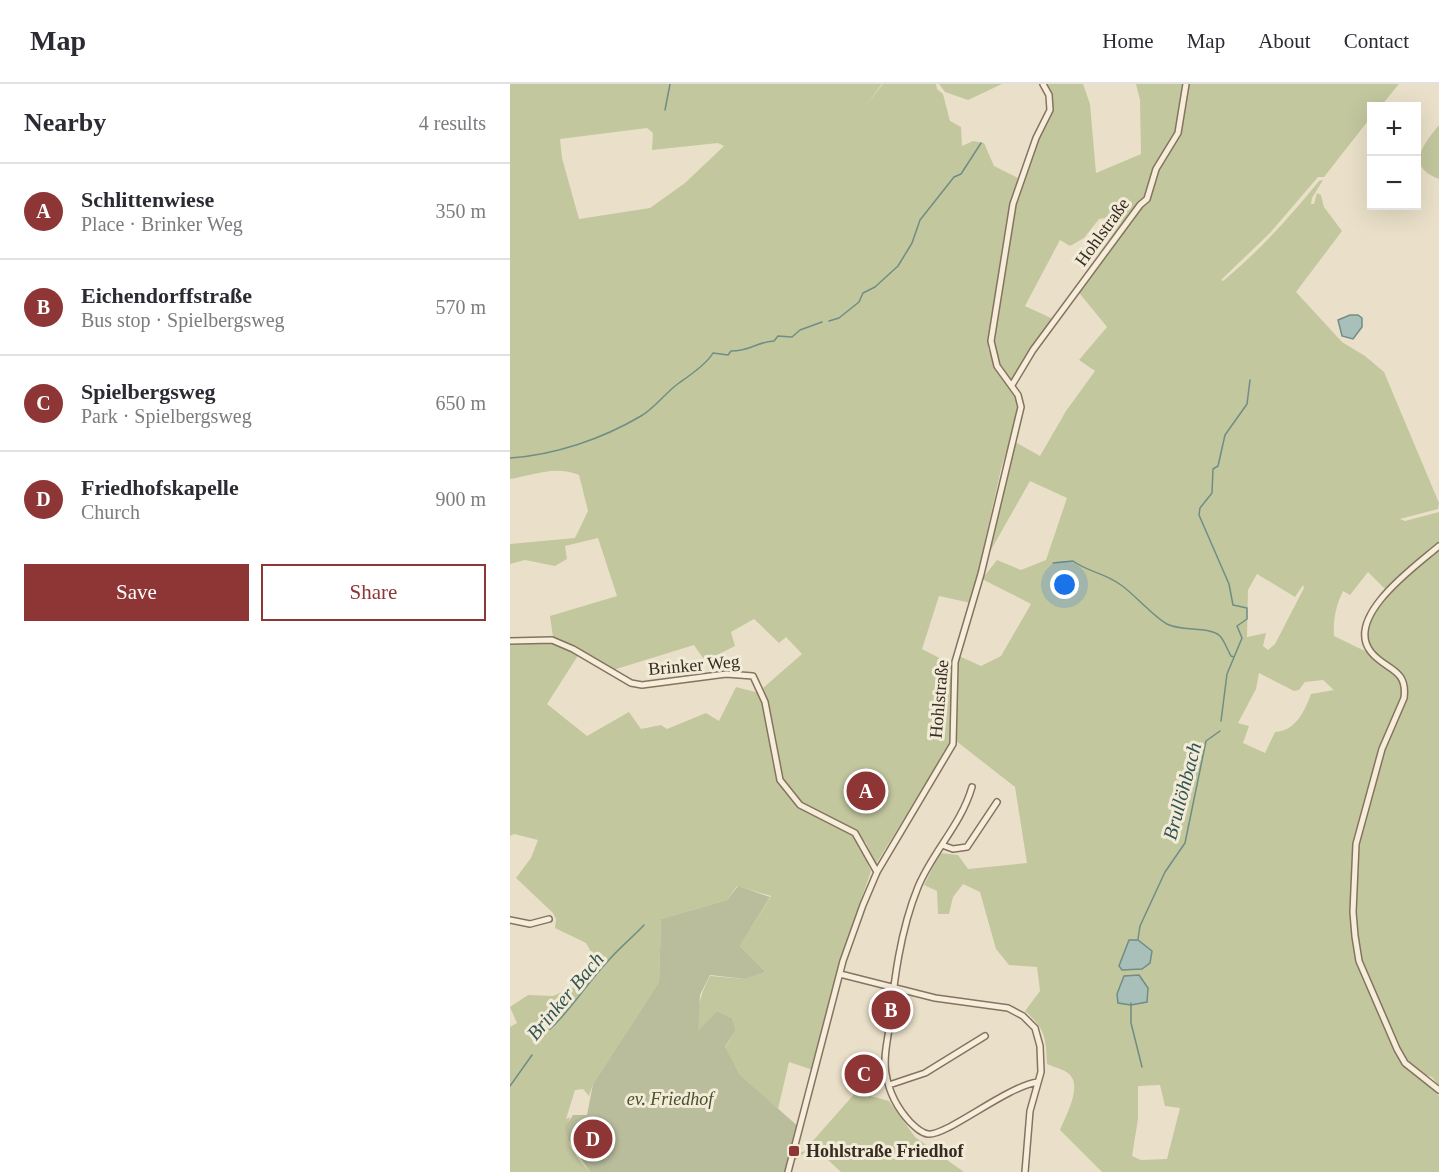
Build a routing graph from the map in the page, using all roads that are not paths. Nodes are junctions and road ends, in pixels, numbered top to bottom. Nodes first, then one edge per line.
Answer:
1 (1043, 84) edge
2 (1186, 84) edge
3 (1012, 385) junction
4 (1439, 546) edge
5 (510, 641) edge
6 (972, 787) dead end
7 (997, 802) dead end
8 (942, 845) junction
9 (877, 872) junction
10 (510, 920) edge
11 (549, 920) dead end
12 (840, 974) junction
13 (894, 989) junction
14 (985, 1036) dead end
15 (1038, 1082) junction
16 (889, 1085) junction
17 (1439, 1090) edge
18 (788, 1172) edge
19 (1025, 1172) edge

1 - 3 street, Hohlstraße
2 - 3 street, Hohlstraße
3 - 9 street, Hohlstraße
4 - 17 street
5 - 9 street, Brinker Weg
6 - 8 street
7 - 8 street
8 - 13 street
9 - 12 street, Hohlstraße
10 - 11 street
12 - 13 street
12 - 18 street, Hohlstraße
13 - 15 street
13 - 16 street
14 - 16 street
15 - 16 street
15 - 19 street

